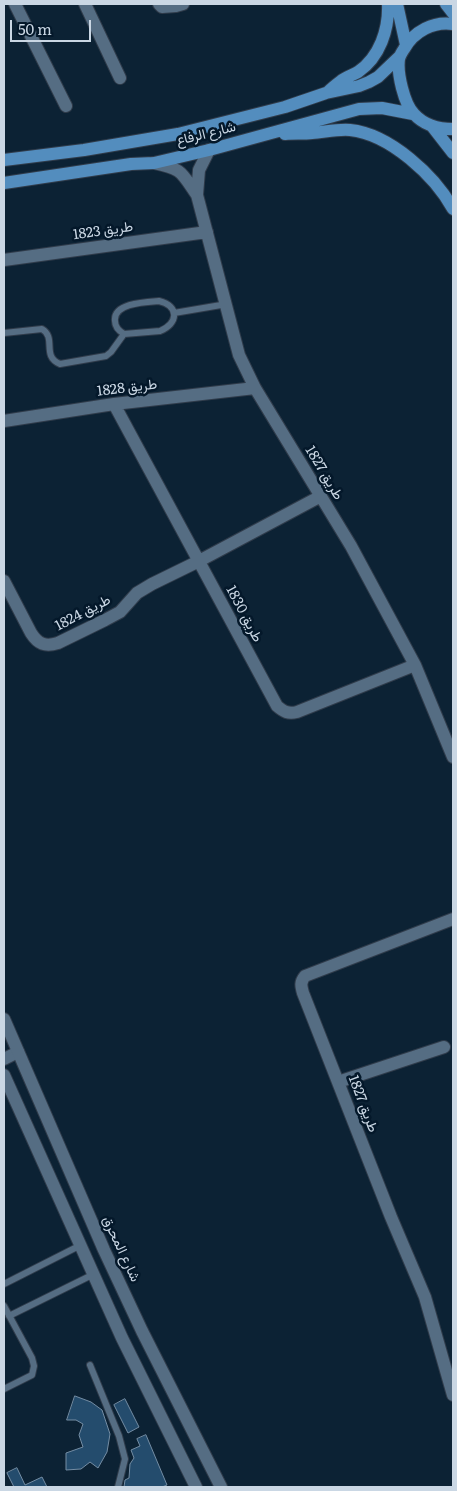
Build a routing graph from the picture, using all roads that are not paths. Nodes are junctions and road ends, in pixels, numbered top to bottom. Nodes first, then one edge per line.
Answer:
1 (15, 4) edge
2 (85, 4) edge
3 (183, 4) edge
4 (388, 4) edge
5 (397, 4) edge
6 (446, 4) edge
7 (161, 6) edge
8 (453, 13) edge
9 (453, 24) edge
10 (406, 46) junction
11 (399, 57) junction
12 (120, 78) dead end
13 (326, 93) junction
14 (66, 106) dead end
15 (413, 114) junction
16 (432, 126) junction
17 (453, 129) edge
18 (268, 134) junction
19 (210, 150) junction
20 (453, 153) edge
21 (4, 160) edge
22 (154, 163) junction
23 (4, 183) edge
24 (197, 195) junction
25 (453, 209) edge
26 (207, 232) junction
27 (4, 260) edge
28 (227, 304) junction
29 (174, 313) junction
30 (4, 333) edge
31 (124, 334) junction
32 (255, 388) junction
33 (114, 404) junction
34 (4, 421) edge
35 (321, 496) junction
36 (199, 561) junction
37 (4, 581) edge
38 (415, 665) junction
39 (453, 757) edge
40 (453, 919) edge
41 (4, 1019) edge
42 (444, 1046) dead end
43 (18, 1052) junction
44 (4, 1059) edge
45 (4, 1075) edge
46 (338, 1082) junction
47 (80, 1246) junction
48 (104, 1250) junction
49 (85, 1258) junction
50 (92, 1275) junction
51 (4, 1284) edge
52 (4, 1306) edge
53 (9, 1316) junction
54 (90, 1365) dead end
55 (4, 1389) edge
56 (453, 1395) edge
57 (118, 1487) edge
58 (196, 1487) edge
59 (221, 1487) edge

1 - 14 street
2 - 12 street
3 - 7 street
4 - 13 main road
5 - 10 main road
6 - 8 main road
9 - 10 main road, شارع الرفاع
10 - 11 main road, شارع الرفاع
11 - 13 main road, شارع الرفاع
11 - 15 main road
13 - 21 main road, شارع الرفاع
15 - 16 main road
15 - 18 main road, شارع الرفاع
16 - 17 main road
16 - 20 main road
18 - 19 main road, شارع الرفاع
18 - 25 main road
19 - 22 main road, شارع الرفاع
19 - 24 street, طريق 1827
22 - 23 main road, شارع الرفاع
22 - 24 street, طريق 1827
24 - 26 street, طريق 1827
26 - 27 street, طريق 1823
26 - 28 street, طريق 1827
28 - 29 lane
28 - 32 street, طريق 1827
29 - 31 lane
29 - 31 lane
30 - 31 lane
32 - 33 street, طريق 1828
32 - 35 street, طريق 1827
33 - 34 street, طريق 1828
33 - 36 street, طريق 1830
35 - 36 street
35 - 38 street, طريق 1827
36 - 37 street, طريق 1824
36 - 38 street, طريق 1830
38 - 39 street, طريق 1827
40 - 46 street, طريق 1827
41 - 43 street, شارع المحرق
42 - 46 street
43 - 44 street
43 - 48 street, شارع المحرق
45 - 47 street
46 - 56 street, طريق 1827
47 - 49 street
47 - 51 lane
48 - 49 street
48 - 59 street, شارع المحرق
49 - 50 street
50 - 53 lane
50 - 58 street
52 - 53 lane
53 - 55 lane
54 - 57 lane

